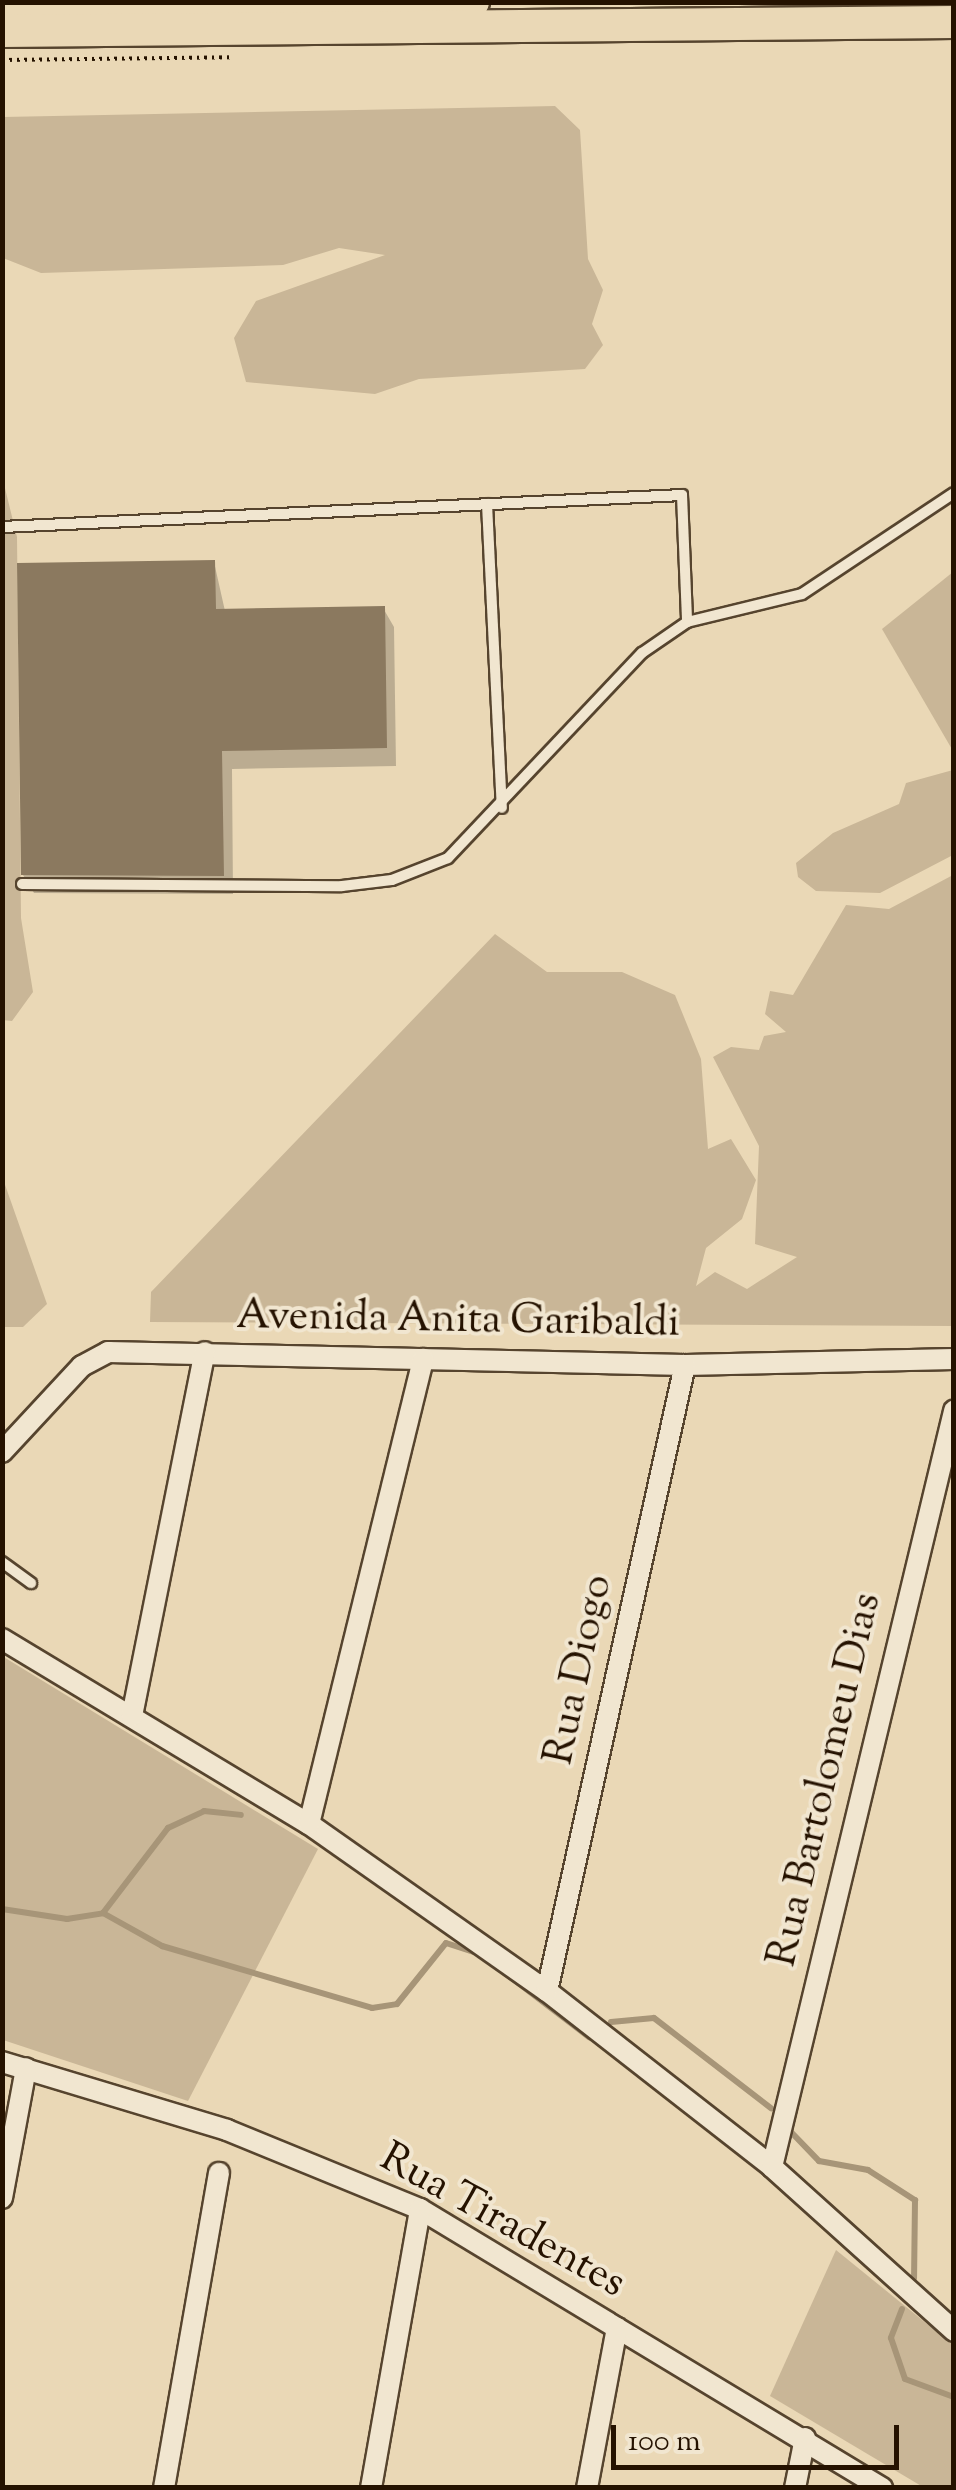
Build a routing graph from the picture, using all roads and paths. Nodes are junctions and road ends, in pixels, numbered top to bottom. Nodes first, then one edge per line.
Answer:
1 (473, 2) edge
2 (2, 6) edge
3 (954, 22) edge
4 (2, 31) edge
5 (954, 493) edge
6 (487, 504) junction
7 (2, 527) edge
8 (687, 622) junction
9 (502, 808) junction
10 (22, 884) dead end
11 (205, 1352) junction
12 (423, 1359) junction
13 (954, 1359) edge
14 (686, 1365) junction
15 (954, 1411) edge
16 (2, 1452) edge
17 (2, 1562) edge
18 (31, 1584) dead end
19 (2, 1639) edge
20 (132, 1716) junction
21 (309, 1824) junction
22 (547, 1990) junction
23 (2, 2062) edge
24 (26, 2068) junction
25 (772, 2166) junction
26 (219, 2173) dead end
27 (2, 2198) edge
28 (420, 2209) junction
29 (617, 2328) junction
30 (954, 2331) edge
31 (805, 2438) junction
32 (164, 2488) edge
33 (371, 2488) edge
34 (587, 2488) edge
35 (795, 2488) edge
36 (882, 2488) edge

1 - 2 main road
3 - 4 main road
5 - 8 lane
6 - 7 lane
6 - 8 lane
6 - 9 lane
8 - 9 lane
9 - 10 lane
11 - 12 street, Avenida Anita Garibaldi
11 - 16 street, Avenida Anita Garibaldi
11 - 20 street
12 - 14 street, Avenida Anita Garibaldi
12 - 21 street
13 - 14 street, Avenida Anita Garibaldi
14 - 22 street, Rua Diogo
15 - 25 street, Rua Bartolomeu Dias
17 - 18 lane
19 - 20 street
20 - 21 street
21 - 22 street
22 - 25 street
23 - 24 street, Rua Tiradentes
24 - 27 street
24 - 28 street, Rua Tiradentes
25 - 30 street
26 - 32 street
28 - 29 street, Rua Tiradentes
28 - 33 street
29 - 31 street, Rua Tiradentes
29 - 34 street
31 - 35 street
31 - 36 street, Rua Tiradentes

